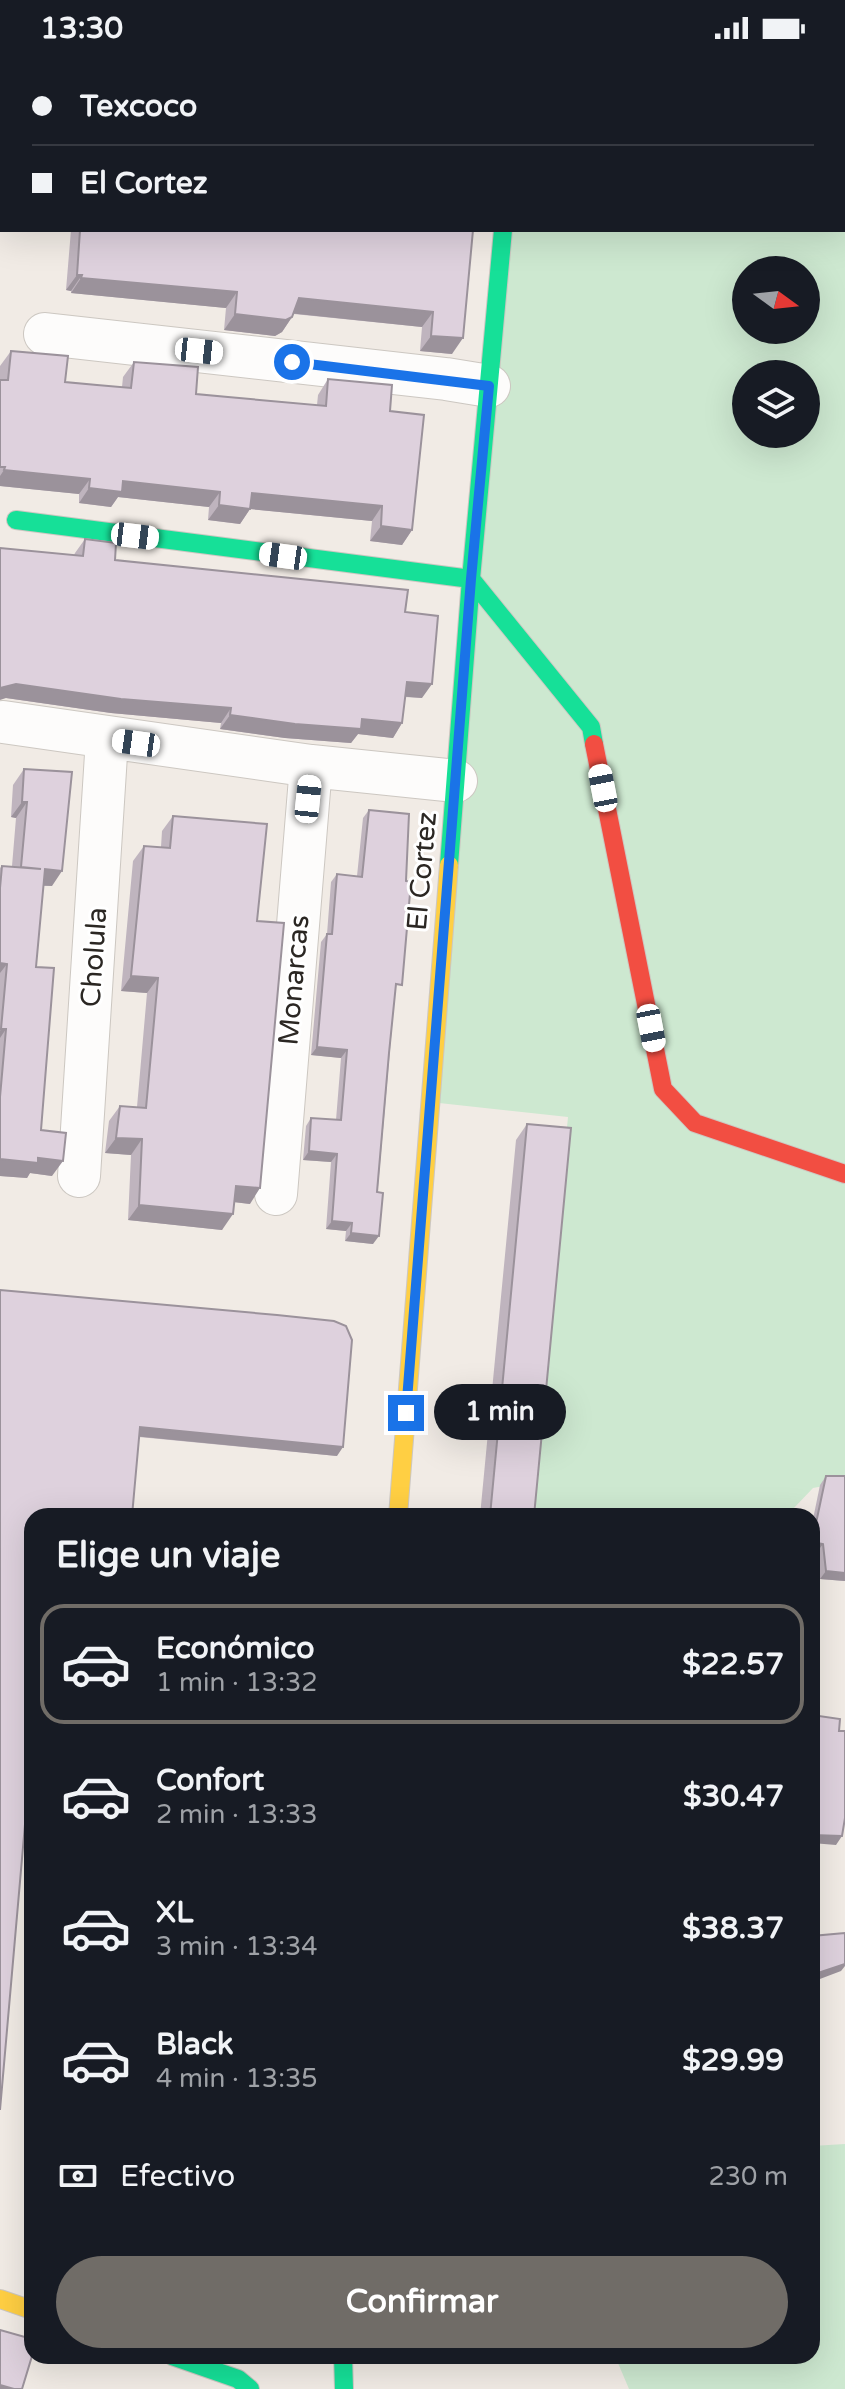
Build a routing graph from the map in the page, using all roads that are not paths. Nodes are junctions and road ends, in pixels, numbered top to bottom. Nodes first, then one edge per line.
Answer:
1 (503, 232) edge
2 (45, 334) dead end
3 (489, 386) junction
4 (16, 520) dead end
5 (471, 579) junction
6 (3, 722) dead end
7 (107, 739) junction
8 (311, 766) junction
9 (456, 781) junction
10 (845, 1174) edge
11 (79, 1176) dead end
12 (276, 1194) dead end
13 (399, 1508) edge
14 (0, 2299) edge
15 (24, 2307) edge
16 (195, 2364) edge
17 (343, 2364) edge
18 (250, 2389) edge
19 (344, 2389) edge

1 - 3 street, El Cortez
2 - 3 street
3 - 5 street, El Cortez
4 - 5 street
5 - 9 street, El Cortez
5 - 10 street
6 - 7 street
7 - 8 street
7 - 11 street, Cholula
8 - 9 street
8 - 12 street, Monarcas
9 - 13 street, El Cortez
14 - 15 street
16 - 18 street
17 - 19 street

